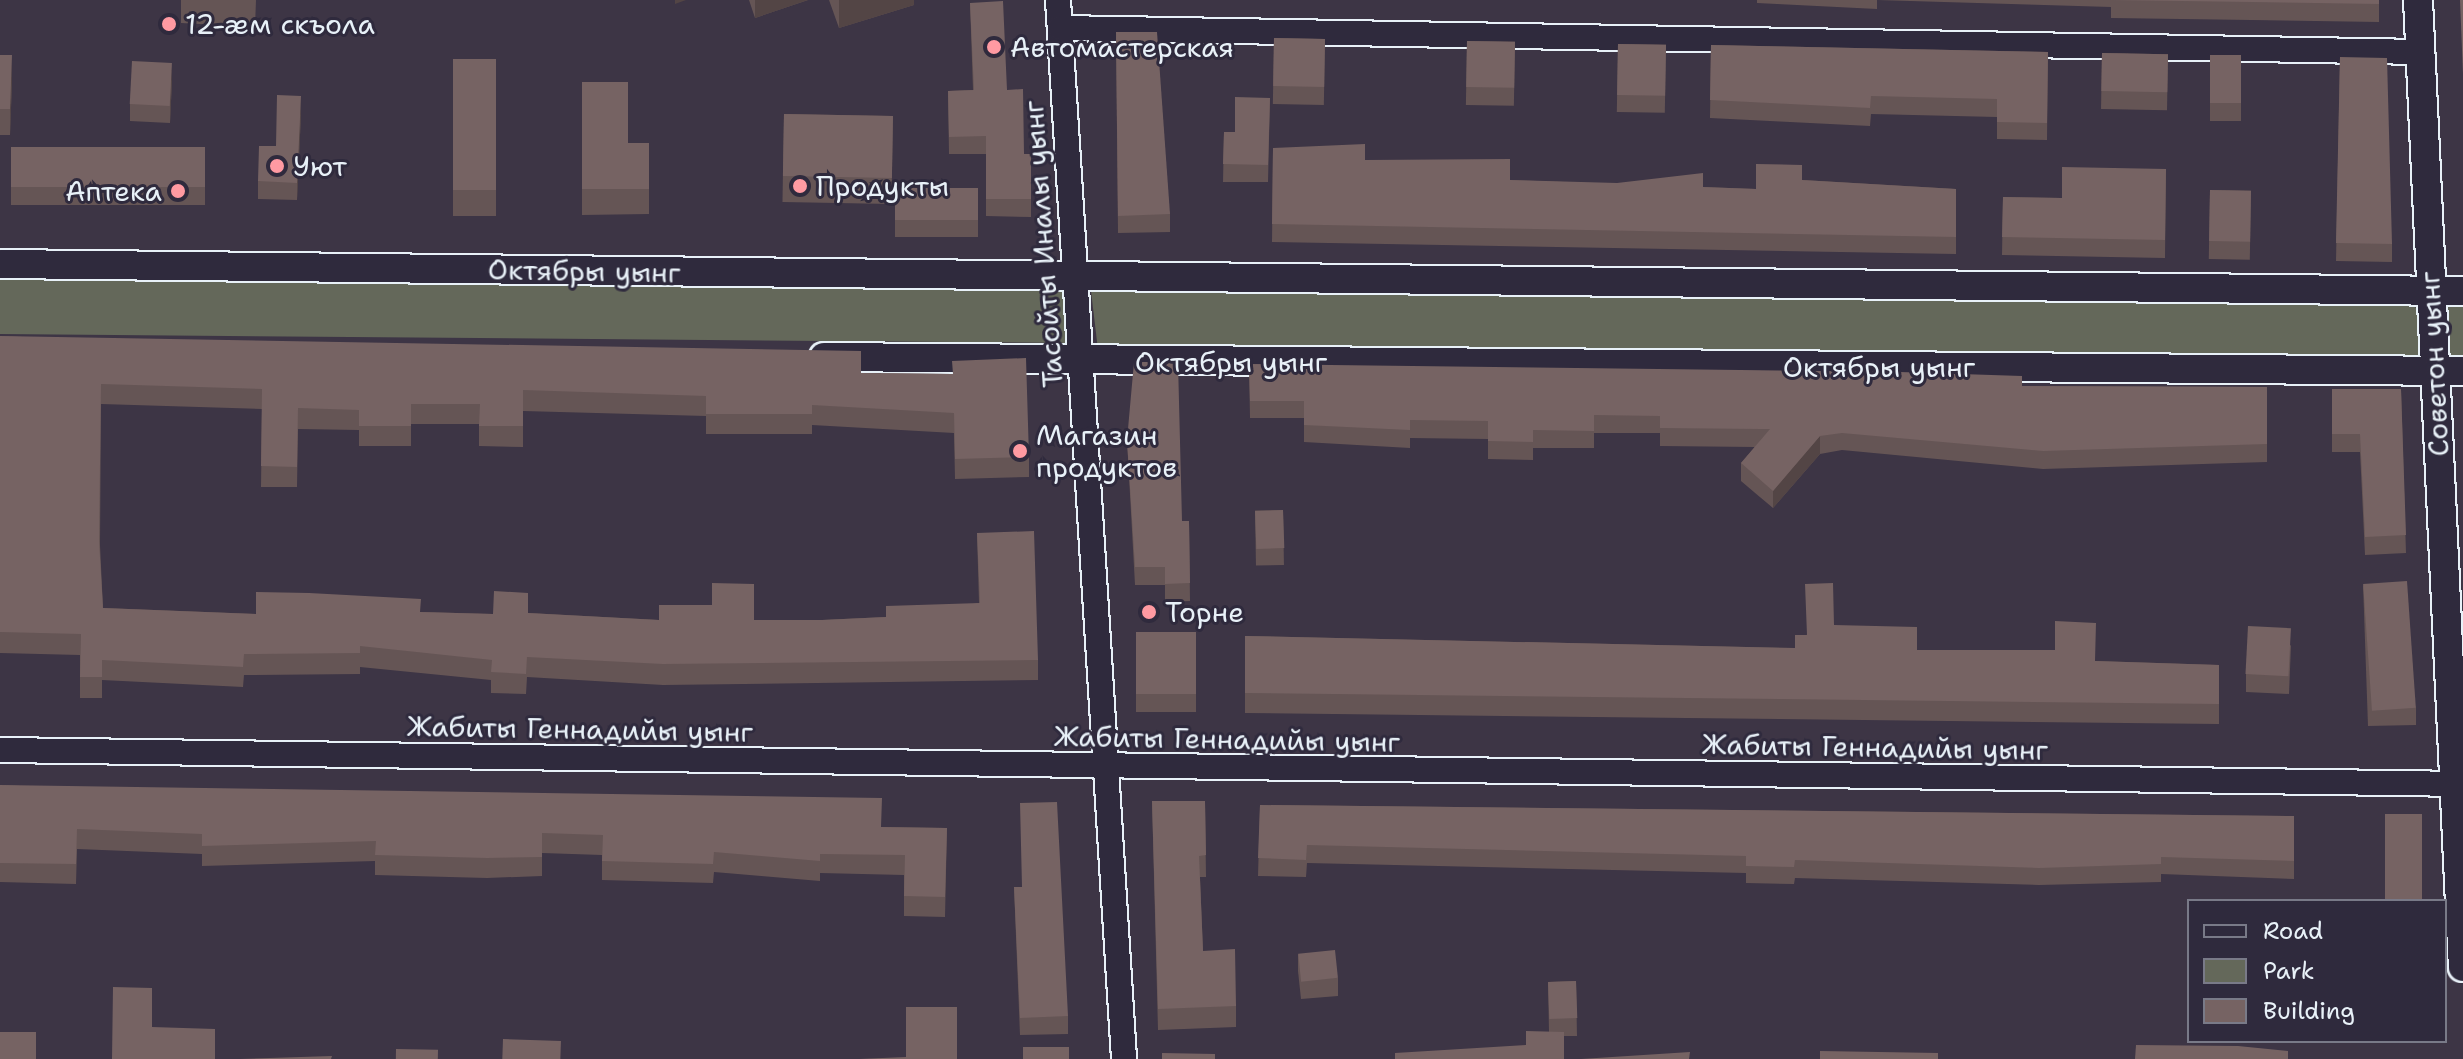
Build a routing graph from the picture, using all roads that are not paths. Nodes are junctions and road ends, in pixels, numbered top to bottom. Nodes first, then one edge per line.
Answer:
1 (1058, 0) edge
2 (2418, 0) edge
3 (1060, 28) junction
4 (2419, 52) junction
5 (0, 264) edge
6 (1076, 276) junction
7 (2430, 290) junction
8 (2463, 291) edge
9 (789, 356) edge
10 (1080, 360) junction
11 (2434, 371) junction
12 (2463, 371) edge
13 (0, 750) edge
14 (1106, 767) junction
15 (2454, 784) junction
16 (2463, 967) edge
17 (1124, 1059) edge

1 - 3 street, Тасойты Иналы уынг
2 - 4 street, Советон уынг
3 - 4 street
3 - 6 street, Тасойты Иналы уынг
4 - 7 street, Советон уынг
5 - 6 street, Октябры уынг
6 - 7 street, Октябры уынг
6 - 10 street, Тасойты Иналы уынг
7 - 8 street, Октябры уынг
7 - 11 street, Советон уынг
9 - 10 street, Октябры уынг
10 - 11 street, Октябры уынг
10 - 14 street, Тасойты Иналы уынг
11 - 12 street, Октябры уынг
11 - 15 street, Советон уынг
13 - 14 street, Жабиты Геннадийы уынг
14 - 15 street, Жабиты Геннадийы уынг
14 - 17 street, Тасойты Иналы уынг
15 - 16 street, Советон уынг

